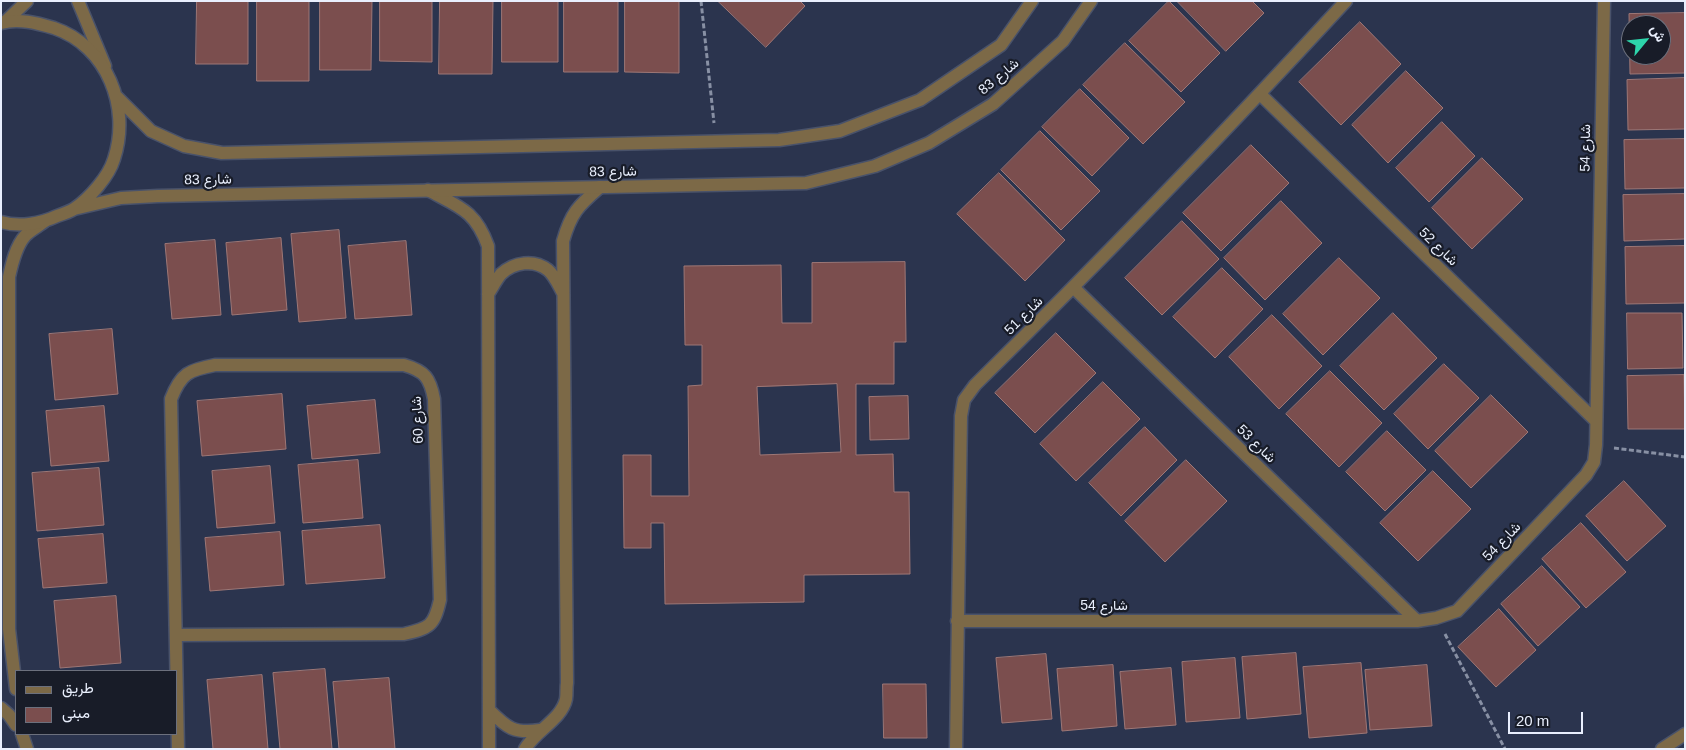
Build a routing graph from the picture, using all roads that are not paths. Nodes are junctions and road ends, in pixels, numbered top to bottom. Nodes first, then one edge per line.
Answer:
1 (27, 1) edge
2 (78, 1) edge
3 (1032, 1) edge
4 (1091, 1) edge
5 (1346, 1) edge
6 (1604, 1) edge
7 (3, 22) edge
8 (108, 73) junction
9 (1260, 94) junction
10 (117, 96) junction
11 (600, 187) junction
12 (428, 190) junction
13 (74, 209) junction
14 (1, 222) edge
15 (45, 222) junction
16 (1074, 288) junction
17 (488, 294) junction
18 (564, 297) junction
19 (1596, 421) junction
20 (957, 621) junction
21 (1418, 621) junction
22 (176, 635) junction
23 (177, 670) edge
24 (15, 680) edge
25 (1, 708) edge
26 (489, 710) junction
27 (15, 724) edge
28 (540, 730) junction
29 (1685, 734) edge
30 (22, 735) edge
31 (178, 735) edge
32 (27, 749) edge
33 (178, 749) edge
34 (489, 749) edge
35 (525, 749) edge
36 (956, 749) edge
37 (1662, 749) edge

1 - 7 street
2 - 8 street
3 - 10 street, شارع 83
4 - 11 street, شارع 83
5 - 9 street, شارع 51
6 - 19 street, شارع 54
7 - 8 street
8 - 10 street
9 - 16 street, شارع 51
9 - 19 street, شارع 52
10 - 13 street
11 - 12 street, شارع 83
11 - 18 street
12 - 13 street, شارع 83
12 - 17 street
13 - 15 street
14 - 15 street
15 - 24 street
16 - 20 street, شارع 51
16 - 21 street, شارع 53
17 - 18 street
17 - 26 street
18 - 28 street
19 - 21 street, شارع 54
20 - 21 street, شارع 54
20 - 36 street, شارع 51
22 - 22 street, شارع 60
22 - 23 street, شارع 60
25 - 27 street
26 - 28 street
26 - 34 street
28 - 35 street
29 - 37 street
30 - 32 street
31 - 33 street, شارع 60

